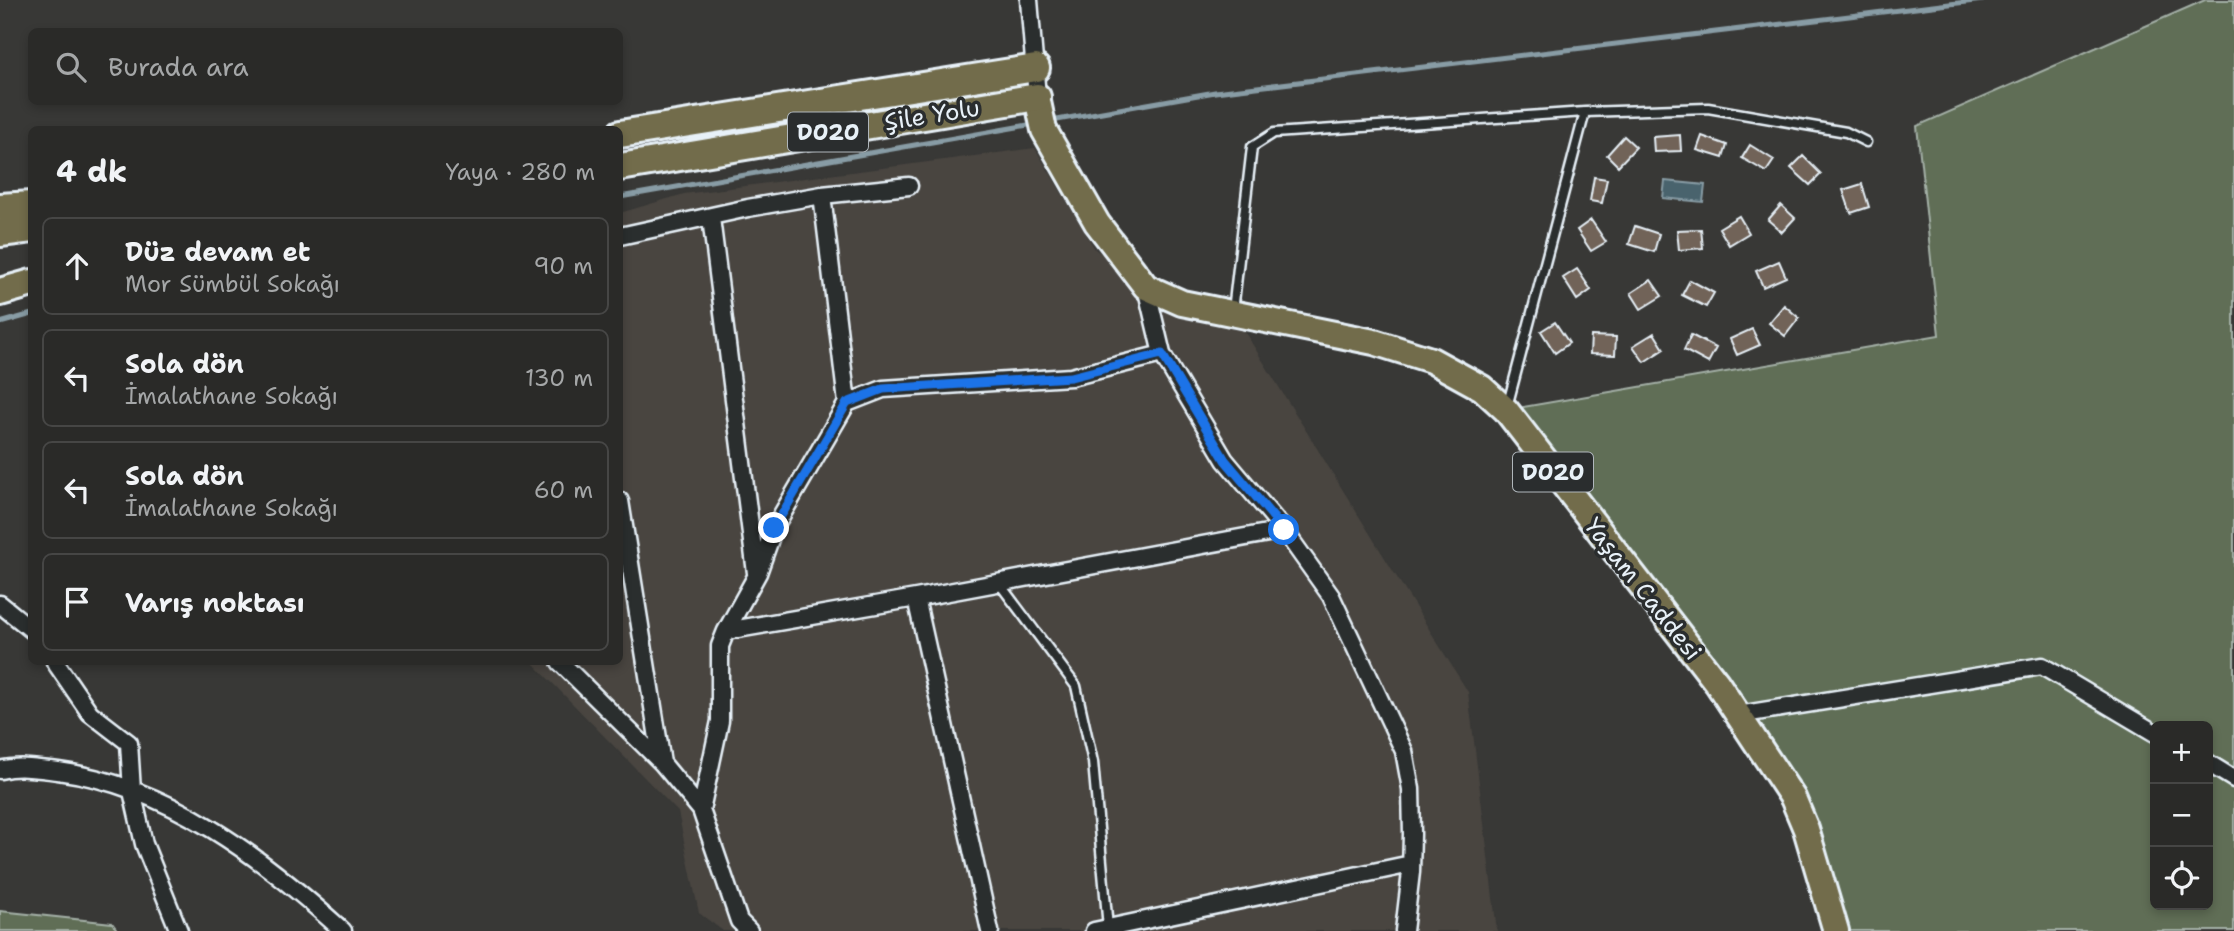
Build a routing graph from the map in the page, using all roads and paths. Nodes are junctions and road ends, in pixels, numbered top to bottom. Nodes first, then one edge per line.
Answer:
1 (1029, 0) edge
2 (1036, 68) junction
3 (1037, 97) junction
4 (1585, 112) junction
5 (623, 134) edge
6 (1866, 142) dead end
7 (623, 166) edge
8 (909, 186) dead end
9 (822, 195) junction
10 (28, 205) edge
11 (0, 207) edge
12 (711, 218) junction
13 (28, 230) edge
14 (0, 233) edge
15 (623, 235) edge
16 (28, 283) edge
17 (1146, 287) junction
18 (0, 292) edge
19 (1233, 313) junction
20 (1162, 354) junction
21 (847, 403) junction
22 (1506, 410) junction
23 (623, 520) edge
24 (1284, 530) junction
25 (756, 576) junction
26 (999, 583) junction
27 (916, 598) junction
28 (0, 604) edge
29 (28, 627) edge
30 (726, 631) junction
31 (57, 665) edge
32 (563, 665) edge
33 (1738, 715) junction
34 (2150, 730) edge
35 (662, 763) junction
36 (2213, 767) edge
37 (0, 770) edge
38 (2234, 779) edge
39 (132, 791) junction
40 (701, 810) junction
41 (1411, 864) junction
42 (1101, 930) edge
43 (179, 931) edge
44 (343, 931) edge
45 (749, 931) edge
46 (990, 931) edge
47 (1404, 931) edge
48 (1836, 931) edge

1 - 2 street
2 - 3 street
2 - 5 highway, Şile Yolu / D020
3 - 7 highway, Şile Yolu / D020
3 - 17 main road, Yaşam Caddesi / D020
4 - 6 lane
4 - 19 lane
4 - 22 lane
8 - 9 street
9 - 12 street
9 - 21 street
10 - 11 highway
12 - 15 street
12 - 25 street
13 - 14 highway
16 - 18 highway
17 - 19 main road, Yaşam Caddesi / D020
17 - 20 street
19 - 22 main road, Yaşam Caddesi / D020
20 - 21 street
20 - 24 street
21 - 25 street
22 - 33 main road, Yaşam Caddesi / D020
23 - 35 street
24 - 26 street
24 - 41 street
25 - 30 street
26 - 27 street
26 - 42 lane
27 - 30 street
27 - 46 street
28 - 29 street
30 - 40 street
31 - 39 street
32 - 35 street
33 - 34 street
33 - 48 main road, Yaşam Caddesi / D020
35 - 40 street
36 - 38 street
37 - 39 street
39 - 43 street
39 - 44 street
40 - 45 street
41 - 42 street
41 - 47 street

